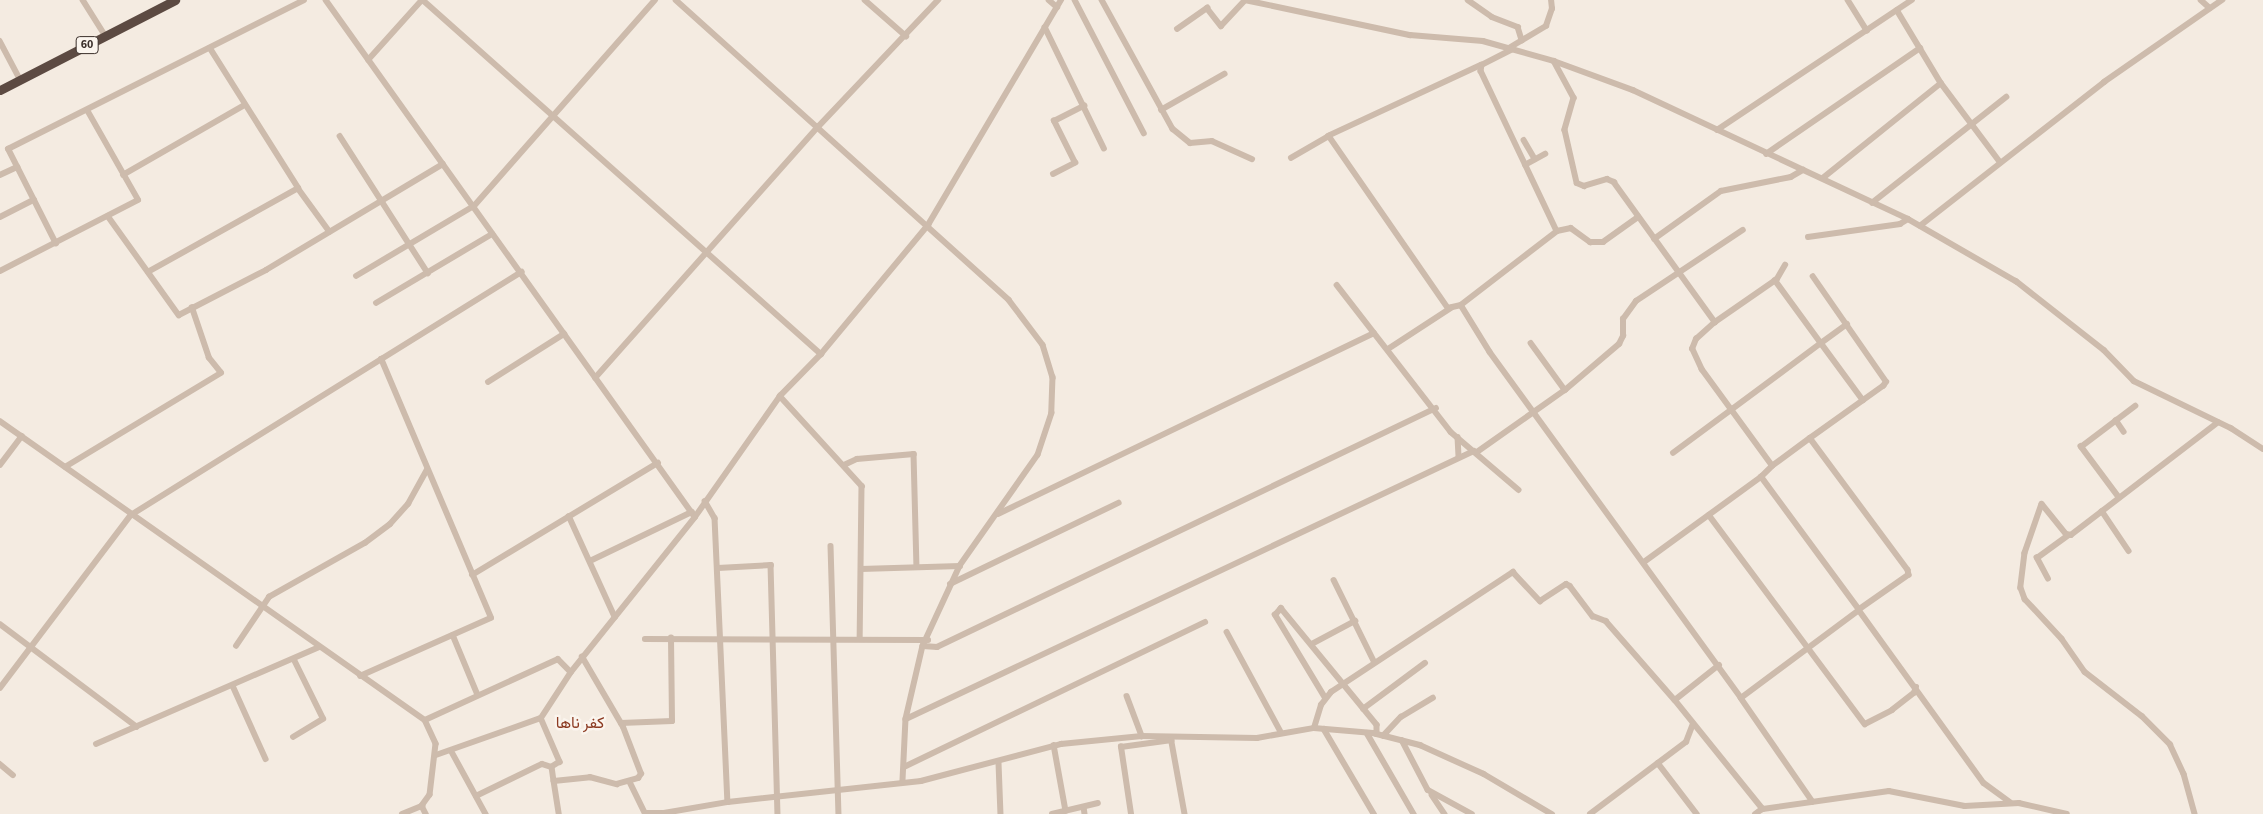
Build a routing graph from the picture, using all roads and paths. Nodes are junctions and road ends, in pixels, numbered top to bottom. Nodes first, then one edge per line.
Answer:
1 (83, 0) edge
2 (174, 0) edge
3 (304, 0) edge
4 (326, 0) edge
5 (422, 0) edge
6 (655, 0) edge
7 (676, 0) edge
8 (865, 0) edge
9 (938, 0) edge
10 (1049, 0) edge
11 (1061, 0) edge
12 (1075, 0) edge
13 (1102, 0) edge
14 (1245, 0) edge
15 (1468, 0) edge
16 (1550, 0) edge
17 (1848, 0) edge
18 (1912, 0) edge
19 (2201, 0) edge
20 (2222, 0) edge
21 (1263, 2) edge
22 (1056, 7) junction
23 (2210, 8) junction
24 (1897, 10) junction
25 (1045, 27) junction
26 (1177, 29) dead end
27 (1867, 30) junction
28 (105, 35) junction
29 (906, 36) junction
30 (1522, 40) junction
31 (0, 42) edge
32 (1512, 48) junction
33 (1920, 48) junction
34 (210, 49) junction
35 (368, 60) junction
36 (1554, 61) junction
37 (1482, 65) junction
38 (1224, 74) dead end
39 (20, 79) junction
40 (1941, 83) junction
41 (0, 90) edge
42 (2006, 97) dead end
43 (244, 106) junction
44 (1084, 106) junction
45 (1161, 110) junction
46 (88, 112) junction
47 (554, 115) junction
48 (1973, 125) junction
49 (818, 127) junction
50 (1717, 130) junction
51 (1144, 133) dead end
52 (340, 136) dead end
53 (1329, 136) junction
54 (1524, 140) dead end
55 (1104, 148) dead end
56 (1545, 154) dead end
57 (1766, 154) junction
58 (1291, 158) dead end
59 (1252, 159) dead end
60 (1535, 160) junction
61 (2000, 162) junction
62 (443, 164) junction
63 (1525, 165) junction
64 (17, 167) junction
65 (1803, 170) junction
66 (1053, 174) dead end
67 (0, 175) edge
68 (123, 175) junction
69 (1823, 178) junction
70 (298, 188) junction
71 (34, 200) junction
72 (382, 201) junction
73 (1872, 203) junction
74 (474, 206) junction
75 (108, 216) junction
76 (0, 217) edge
77 (1638, 217) junction
78 (1908, 219) junction
79 (928, 225) junction
80 (1920, 226) junction
81 (1743, 230) dead end
82 (1557, 231) junction
83 (330, 232) junction
84 (492, 234) junction
85 (1808, 237) dead end
86 (1654, 239) junction
87 (56, 244) junction
88 (409, 244) junction
89 (708, 253) junction
90 (1785, 265) dead end
91 (0, 271) edge
92 (148, 272) junction
93 (428, 272) junction
94 (521, 272) junction
95 (1680, 275) junction
96 (356, 276) dead end
97 (1813, 277) dead end
98 (1775, 280) junction
99 (1337, 284) dead end
100 (376, 303) dead end
101 (1461, 305) junction
102 (192, 308) junction
103 (1451, 308) junction
104 (1715, 322) junction
105 (1847, 324) junction
106 (1374, 333) junction
107 (564, 334) junction
108 (1531, 343) dead end
109 (1821, 343) junction
110 (1388, 349) junction
111 (820, 354) junction
112 (381, 359) junction
113 (595, 378) junction
114 (488, 382) dead end
115 (1565, 390) junction
116 (780, 396) junction
117 (1863, 400) junction
118 (2135, 406) dead end
119 (1436, 408) junction
120 (1730, 410) junction
121 (1536, 412) junction
122 (2116, 420) junction
123 (0, 421) edge
124 (2218, 422) junction
125 (2124, 432) dead end
126 (22, 436) junction
127 (1458, 437) junction
128 (1810, 438) junction
129 (2263, 449) edge
130 (1476, 452) junction
131 (1673, 453) dead end
132 (1459, 457) junction
133 (658, 463) junction
134 (844, 465) junction
135 (0, 466) edge
136 (1772, 466) junction
137 (65, 467) junction
138 (427, 470) junction
139 (1761, 477) junction
140 (1519, 490) dead end
141 (2119, 498) junction
142 (705, 501) junction
143 (1118, 503) dead end
144 (2102, 512) junction
145 (131, 515) junction
146 (693, 515) junction
147 (996, 515) junction
148 (1709, 515) junction
149 (569, 516) junction
150 (2069, 534) junction
151 (831, 546) dead end
152 (2129, 551) dead end
153 (590, 561) junction
154 (1644, 562) junction
155 (917, 566) junction
156 (960, 566) junction
157 (718, 568) junction
158 (861, 569) junction
159 (472, 575) junction
160 (2048, 579) dead end
161 (1334, 580) dead end
162 (950, 584) junction
163 (263, 606) junction
164 (1859, 610) junction
165 (615, 617) junction
166 (1205, 622) dead end
167 (1355, 622) junction
168 (0, 624) edge
169 (1227, 632) dead end
170 (453, 635) junction
171 (671, 638) junction
172 (645, 639) dead end
173 (723, 639) junction
174 (774, 639) junction
175 (833, 639) junction
176 (860, 639) junction
177 (926, 643) junction
178 (1312, 644) junction
179 (236, 646) dead end
180 (30, 647) junction
181 (319, 647) junction
182 (1808, 647) junction
183 (582, 657) junction
184 (294, 660) junction
185 (1374, 661) junction
186 (1425, 662) dead end
187 (1718, 665) junction
188 (571, 672) junction
189 (360, 676) junction
190 (1342, 684) junction
191 (233, 686) junction
192 (1916, 687) junction
193 (0, 688) edge
194 (478, 695) junction
195 (1127, 696) dead end
196 (1325, 698) junction
197 (1433, 698) dead end
198 (1741, 698) junction
199 (1675, 700) junction
200 (1363, 709) junction
201 (541, 718) junction
202 (906, 719) junction
203 (425, 720) junction
204 (621, 723) junction
205 (1693, 724) junction
206 (137, 727) junction
207 (1314, 728) junction
208 (1324, 729) junction
209 (1281, 732) junction
210 (1367, 733) junction
211 (1380, 735) junction
212 (1142, 736) junction
213 (293, 737) dead end
214 (1171, 738) junction
215 (1402, 740) junction
216 (96, 744) dead end
217 (1054, 745) junction
218 (452, 752) junction
219 (436, 754) junction
220 (266, 759) dead end
221 (998, 763) junction
222 (1658, 763) junction
223 (0, 764) edge
224 (552, 767) junction
225 (904, 767) junction
226 (13, 775) dead end
227 (554, 781) junction
228 (630, 782) junction
229 (904, 782) junction
230 (838, 790) junction
231 (1428, 790) junction
232 (476, 796) junction
233 (778, 796) junction
234 (728, 802) junction
235 (1813, 802) junction
236 (2010, 802) junction
237 (1098, 803) dead end
238 (422, 806) junction
239 (1084, 806) junction
240 (1763, 809) junction
241 (694, 811) edge
242 (1066, 811) junction
243 (402, 814) edge
244 (426, 814) edge
245 (486, 814) edge
246 (558, 814) edge
247 (655, 814) edge
248 (778, 814) edge
249 (839, 814) edge
250 (1001, 814) edge
251 (1052, 814) edge
252 (1085, 814) edge
253 (1131, 814) edge
254 (1185, 814) edge
255 (1374, 814) edge
256 (1414, 814) edge
257 (1445, 814) edge
258 (1472, 814) edge
259 (1552, 814) edge
260 (1590, 814) edge
261 (1697, 814) edge
262 (1756, 814) edge
263 (2067, 814) edge
264 (2195, 814) edge

1 - 28 street
2 - 28 highway, 60
3 - 34 street
4 - 35 street
5 - 35 street
5 - 47 street
6 - 47 street
7 - 49 street
8 - 29 street
9 - 29 street
10 - 22 street
11 - 22 street
12 - 51 street
13 - 45 street
14 - 21 street
14 - 26 street
15 - 30 street
16 - 30 street
17 - 27 street
18 - 24 street
19 - 23 street
20 - 23 street
21 - 32 street
22 - 25 street
23 - 61 street
24 - 27 street
24 - 33 street
25 - 44 street
25 - 79 street
27 - 50 street
28 - 39 highway, 60
29 - 49 street
30 - 32 street
31 - 39 street
32 - 36 street
32 - 37 street
33 - 40 street
33 - 57 street
34 - 43 street
34 - 46 street
35 - 62 street
36 - 50 street
36 - 77 street
37 - 53 street
37 - 63 street
38 - 45 street
39 - 41 highway, 60
40 - 48 street
40 - 69 street
42 - 48 street
43 - 68 street
43 - 70 street
44 - 55 street
44 - 66 street
45 - 59 street
46 - 64 street
46 - 68 street
47 - 74 street
47 - 89 street
48 - 61 street
48 - 73 street
49 - 79 street
49 - 89 street
50 - 57 street
52 - 72 street
53 - 58 street
53 - 103 street
54 - 60 street
56 - 60 street
57 - 65 street
60 - 63 street
61 - 80 street
62 - 72 street
62 - 74 street
63 - 82 street
64 - 67 street
64 - 71 street
65 - 69 street
65 - 86 street
68 - 75 street
69 - 73 street
70 - 83 street
70 - 92 street
71 - 76 street
71 - 87 street
72 - 83 street
72 - 88 street
73 - 78 street
74 - 84 street
74 - 88 street
75 - 87 street
75 - 92 street
77 - 82 street
77 - 86 street
78 - 80 street
78 - 85 street
79 - 111 street
79 - 147 street
80 - 124 street
81 - 95 street
82 - 101 street
83 - 102 street
84 - 93 street
84 - 94 street
86 - 95 street
87 - 91 street
88 - 93 street
88 - 96 street
89 - 111 street
89 - 113 street
90 - 98 street
92 - 102 street
93 - 100 street
94 - 107 street
94 - 112 street
95 - 104 street
95 - 115 street
97 - 105 street
98 - 104 street
98 - 109 street
99 - 106 street
101 - 103 street
101 - 121 street
102 - 137 street
103 - 110 street
104 - 120 street
105 - 109 street
105 - 117 street
106 - 110 street
106 - 147 street
107 - 113 street
107 - 114 street
108 - 115 street
109 - 117 street
109 - 120 street
110 - 119 street
111 - 116 street
112 - 138 street
112 - 145 street
113 - 133 street
115 - 121 street
116 - 134 street
116 - 142 street
117 - 128 street
118 - 122 street
119 - 127 street
119 - 177 street
120 - 131 street
120 - 136 street
121 - 130 street
121 - 154 street
122 - 125 street
122 - 141 street
123 - 126 street
124 - 129 street
124 - 141 street
126 - 135 street
126 - 137 street
127 - 130 street
127 - 132 street
128 - 136 street
128 - 164 street
130 - 132 street
130 - 140 street
132 - 202 street
133 - 146 street
133 - 149 street
134 - 155 street
134 - 158 street
136 - 139 street
137 - 145 street
138 - 159 street
138 - 163 street
139 - 148 street
139 - 164 street
141 - 144 street
142 - 146 street
142 - 157 street
143 - 162 street
144 - 150 street
144 - 152 street
145 - 163 street
145 - 180 street
146 - 153 street
146 - 165 street
147 - 156 street
148 - 154 street
148 - 182 street
149 - 153 street
149 - 159 street
150 - 160 street
150 - 264 street
151 - 175 street
153 - 165 street
154 - 187 street
155 - 156 street
155 - 158 street
156 - 162 street
157 - 173 street
157 - 174 street
158 - 176 street
159 - 170 street
161 - 167 street
162 - 177 street
163 - 179 street
163 - 181 street
164 - 182 street
164 - 192 street
165 - 183 street
166 - 225 street
167 - 178 street
167 - 185 street
168 - 180 street
169 - 209 street
170 - 189 street
170 - 194 street
171 - 172 street
171 - 173 street
171 - 204 street
173 - 174 street
173 - 234 street
174 - 175 street
174 - 233 street
175 - 176 street
175 - 230 street
176 - 177 street
177 - 202 street
178 - 190 street
178 - 196 street
180 - 193 street
180 - 206 street
181 - 184 street
181 - 189 street
182 - 192 street
182 - 198 street
183 - 188 street
183 - 204 street
184 - 191 street
184 - 213 street
185 - 190 street
185 - 199 street
186 - 200 street
187 - 198 street
187 - 199 street
188 - 194 street
188 - 201 street
189 - 203 street
190 - 196 street
190 - 200 street
191 - 206 street
191 - 220 street
192 - 236 street
194 - 203 street
195 - 212 street
196 - 207 street
197 - 211 street
198 - 235 street
199 - 205 street
200 - 211 street
201 - 218 street
201 - 224 street
202 - 225 street
203 - 219 street
204 - 228 street
205 - 222 street
205 - 240 street
206 - 216 street
207 - 208 street
207 - 209 street
208 - 210 street
208 - 255 street
209 - 214 street
210 - 211 street
210 - 256 street
211 - 215 street
212 - 214 street
212 - 217 street
214 - 253 street
214 - 254 street
215 - 231 street
215 - 259 street
217 - 221 street
217 - 242 street
218 - 219 street
218 - 232 street
219 - 238 street
221 - 229 street
221 - 250 street
222 - 260 street
222 - 261 street
223 - 226 street
224 - 227 street
224 - 232 street
225 - 229 street
227 - 228 street
227 - 246 street
228 - 247 street
229 - 230 street
230 - 233 street
230 - 249 street
231 - 257 street
231 - 258 street
232 - 245 street
233 - 234 street
233 - 248 street
234 - 241 street
235 - 236 street
235 - 240 street
236 - 263 street
237 - 239 street
238 - 243 street
238 - 244 street
239 - 242 street
239 - 252 street
240 - 262 street
241 - 247 street
242 - 251 street

